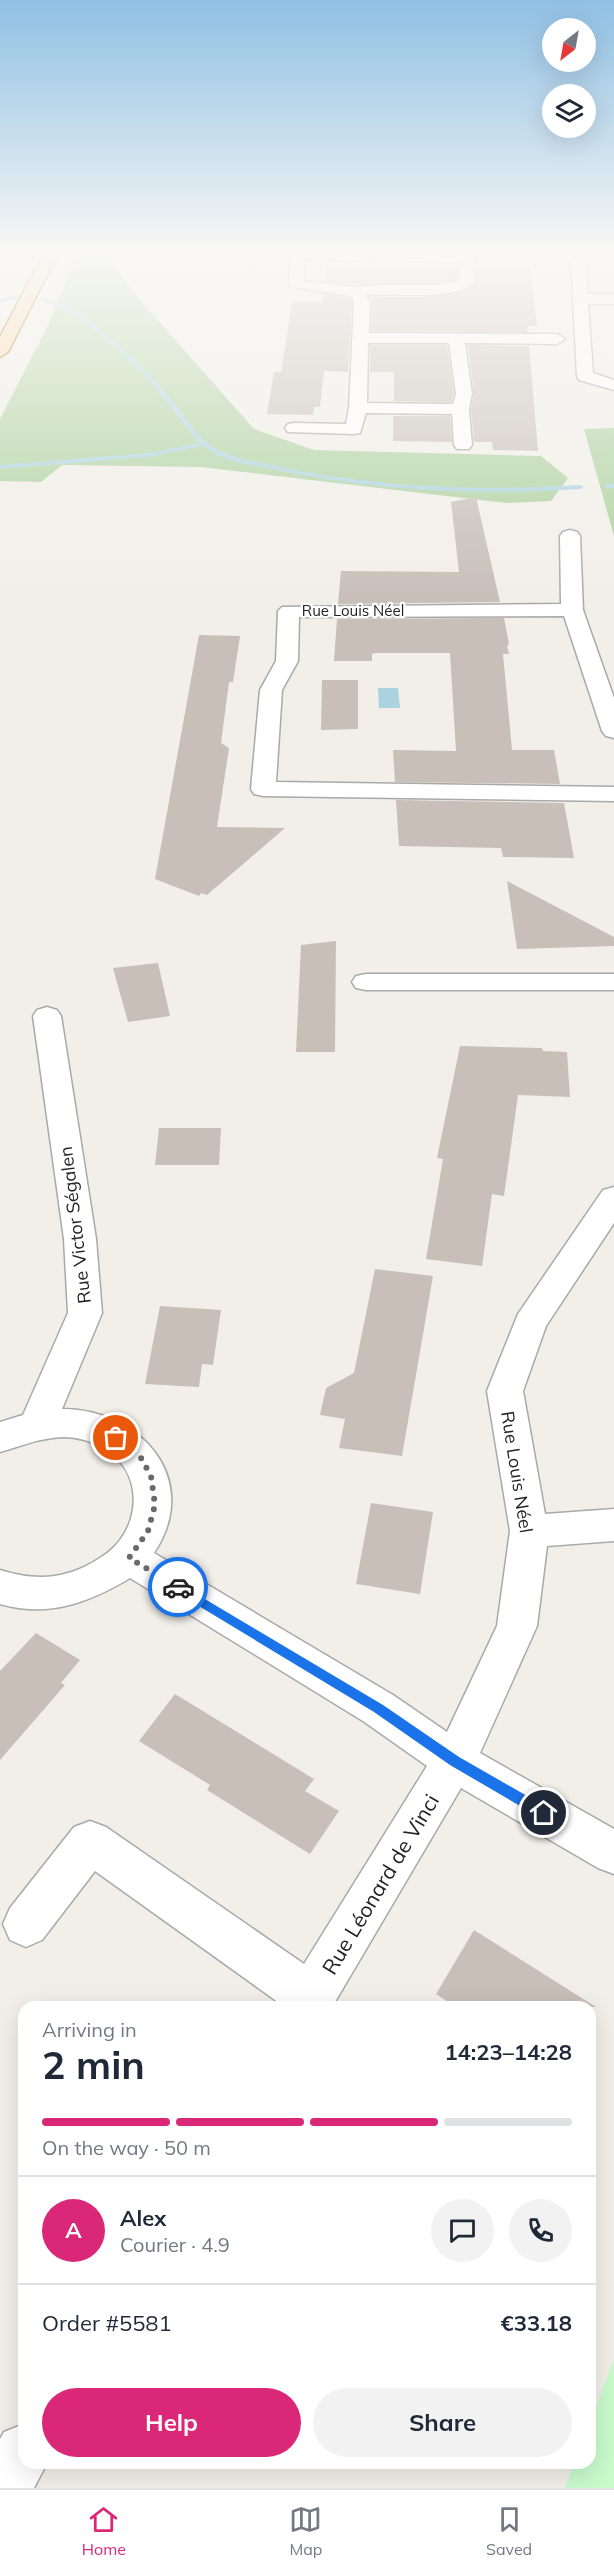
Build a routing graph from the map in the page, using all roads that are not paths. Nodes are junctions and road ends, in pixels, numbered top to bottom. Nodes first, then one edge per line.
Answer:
1 (359, 367) edge
2 (461, 367) edge
3 (584, 367) edge
4 (614, 385) edge
5 (358, 408) junction
6 (460, 409) junction
7 (294, 428) dead end
8 (463, 445) dead end
9 (570, 536) dead end
10 (572, 610) junction
11 (614, 731) edge
12 (614, 794) edge
13 (366, 982) dead end
14 (614, 982) edge
15 (47, 1016) dead end
16 (614, 1198) edge
17 (37, 1425) junction
18 (0, 1438) edge
19 (614, 1525) edge
20 (529, 1531) junction
21 (129, 1558) junction
22 (0, 1587) edge
23 (454, 1761) junction
24 (614, 1853) edge
25 (26, 1924) dead end
26 (307, 2001) edge
27 (309, 2001) edge
28 (18, 2461) edge
29 (1, 2488) edge

1 - 5 street
2 - 6 street
3 - 4 street
5 - 6 street
5 - 7 street
6 - 8 street
9 - 10 street
10 - 11 street
10 - 12 street, Rue Louis Néel
13 - 14 street
15 - 17 street, Rue Victor Ségalen
16 - 20 street, Rue Louis Néel
17 - 18 street
17 - 21 street
19 - 20 street
20 - 23 street, Rue Louis Néel
21 - 22 street
21 - 23 street
23 - 24 street
23 - 27 street, Rue Léonard de Vinci
25 - 26 street
28 - 29 street

